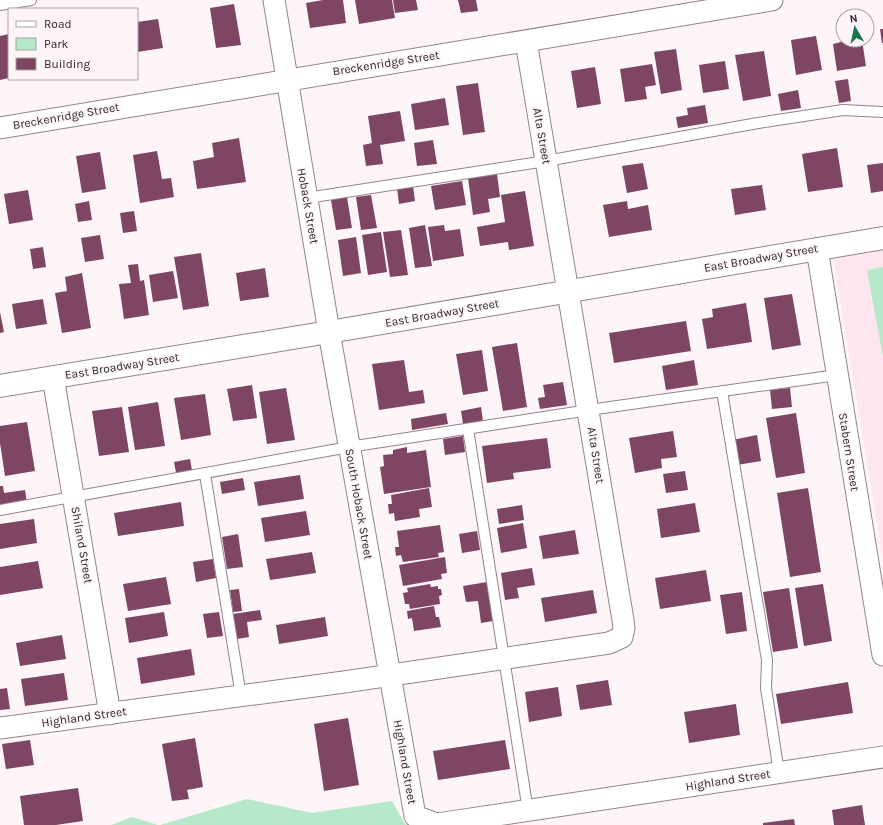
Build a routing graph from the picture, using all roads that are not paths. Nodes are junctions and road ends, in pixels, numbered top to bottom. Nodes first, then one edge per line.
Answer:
1 (31, 0) edge
2 (274, 0) edge
3 (772, 0) edge
4 (0, 5) edge
5 (526, 41) junction
6 (286, 79) junction
7 (883, 112) edge
8 (0, 128) edge
9 (546, 161) junction
10 (307, 198) junction
11 (883, 238) edge
12 (817, 249) junction
13 (569, 291) junction
14 (329, 332) junction
15 (837, 375) junction
16 (53, 377) junction
17 (0, 386) edge
18 (722, 391) junction
19 (589, 410) junction
20 (468, 429) junction
21 (349, 447) junction
22 (206, 474) junction
23 (74, 498) junction
24 (0, 510) edge
25 (883, 655) edge
26 (504, 659) junction
27 (389, 676) junction
28 (241, 696) junction
29 (110, 714) junction
30 (0, 728) edge
31 (883, 757) edge
32 (779, 773) junction
33 (528, 811) junction

1 - 4 lane
2 - 6 street, Hoback Street
3 - 5 street, Breckenridge Street
5 - 6 street, Breckenridge Street
5 - 9 street, Alta Street
6 - 8 street, Breckenridge Street
6 - 10 street, Hoback Street
7 - 9 lane
9 - 10 lane
9 - 13 street, Alta Street
10 - 14 street, Hoback Street
11 - 12 street, East Broadway Street
12 - 13 street, East Broadway Street
12 - 15 street, Stabern Street
13 - 14 street, East Broadway Street
13 - 19 street, Alta Street
14 - 16 street, East Broadway Street
14 - 21 street, South Hoback Street
15 - 18 lane
15 - 25 street, Stabern Street
16 - 17 street, East Broadway Street
16 - 23 street, Shiland Street
18 - 19 lane
18 - 32 lane
19 - 20 lane
19 - 26 street, Alta Street
20 - 21 lane
20 - 26 lane
21 - 22 lane
21 - 27 street, South Hoback Street
22 - 23 lane
22 - 28 lane
23 - 24 lane
23 - 29 street, Shiland Street
26 - 27 street, Alta Street
26 - 33 lane
27 - 28 street, Highland Street
27 - 33 street, Highland Street
28 - 29 street, Highland Street
29 - 30 street, Highland Street
31 - 32 street, Highland Street
32 - 33 street, Highland Street

